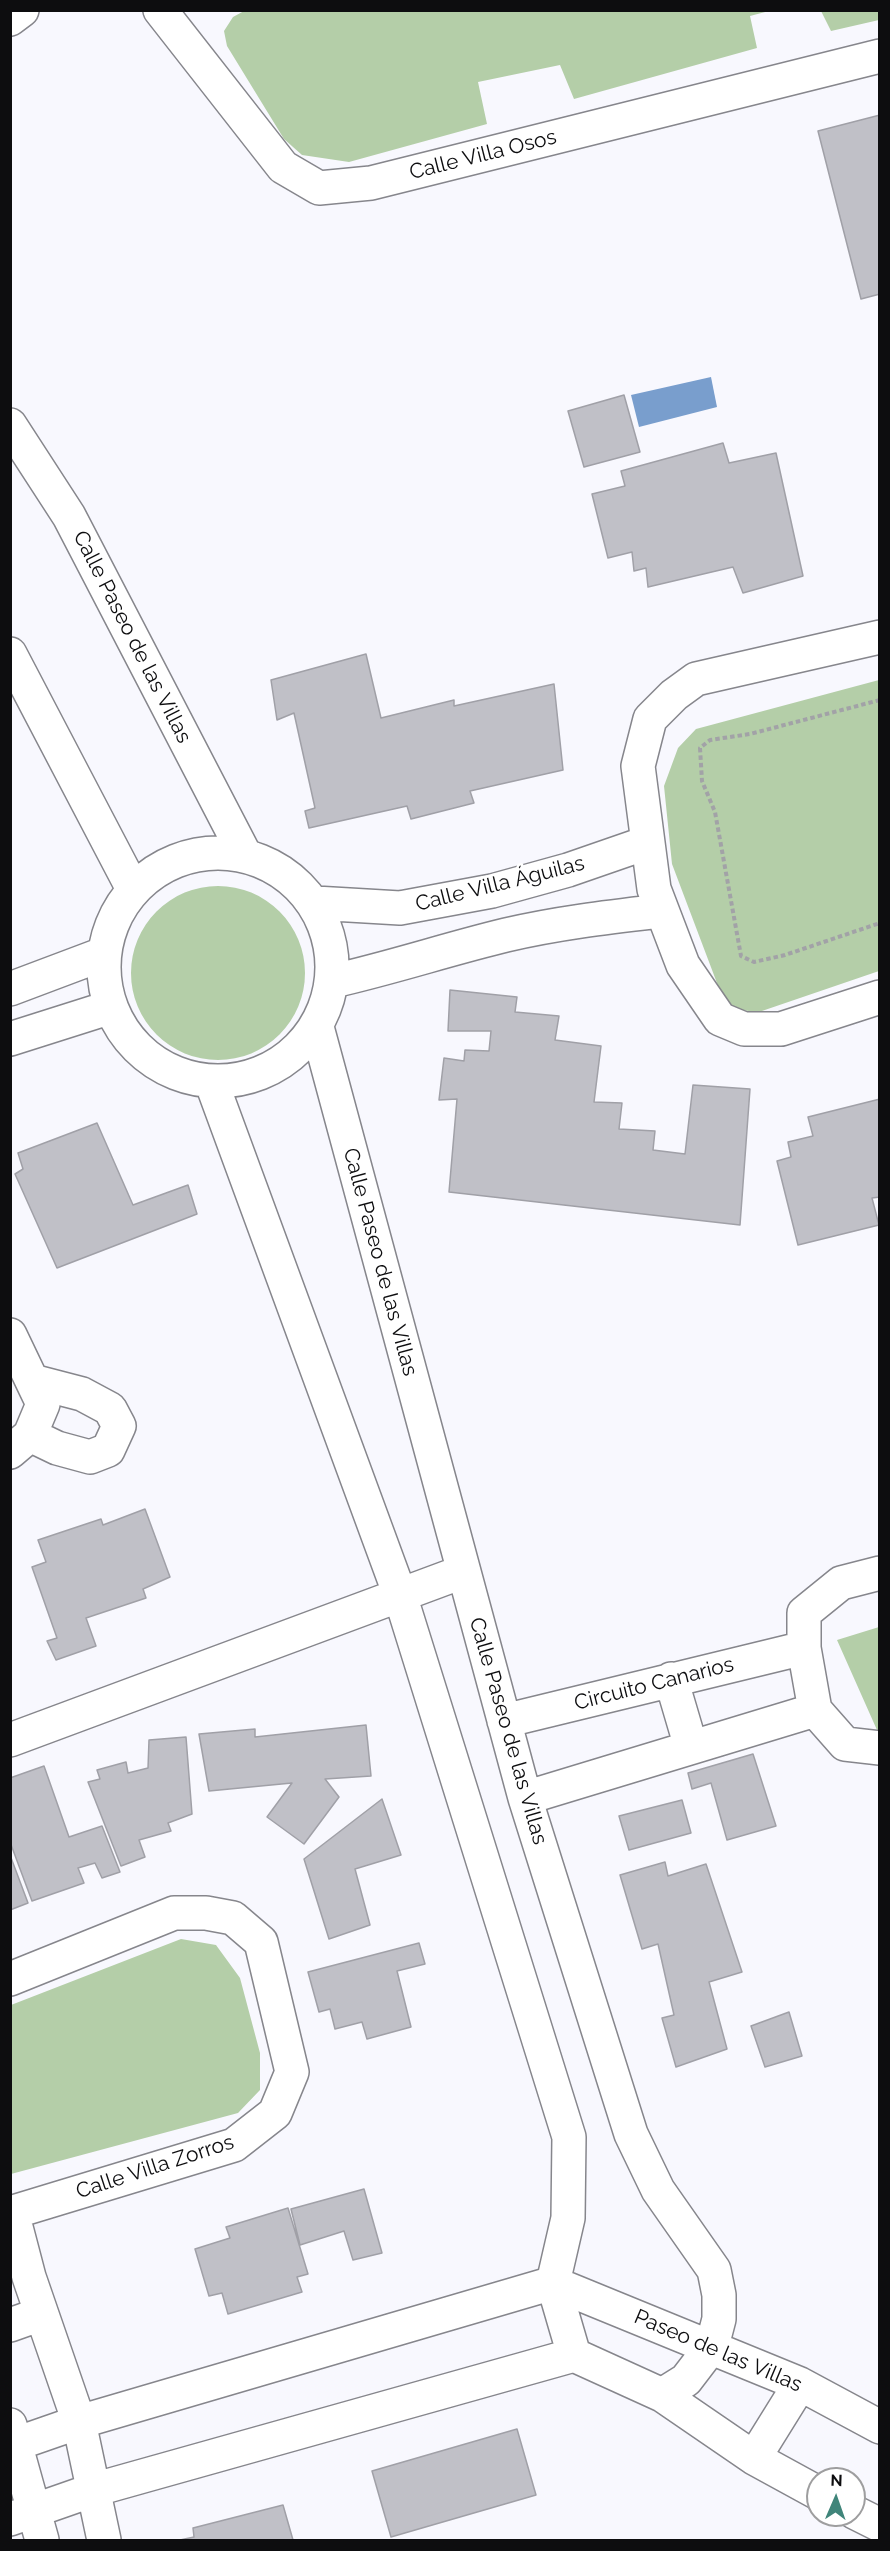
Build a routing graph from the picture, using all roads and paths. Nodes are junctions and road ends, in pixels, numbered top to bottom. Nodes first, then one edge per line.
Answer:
1 (22, 10) edge
2 (160, 10) edge
3 (10, 19) edge
4 (879, 56) edge
5 (10, 424) edge
6 (879, 637) edge
7 (10, 654) edge
8 (879, 700) edge
9 (646, 843) junction
10 (245, 855) junction
11 (133, 889) junction
12 (492, 891) junction
13 (315, 903) junction
14 (660, 911) junction
15 (879, 923) edge
16 (508, 935) junction
17 (104, 954) junction
18 (333, 981) junction
19 (10, 989) edge
20 (879, 997) edge
21 (111, 1007) junction
22 (317, 1027) junction
23 (10, 1039) edge
24 (211, 1081) junction
25 (10, 1335) edge
26 (32, 1381) junction
27 (20, 1444) edge
28 (462, 1572) junction
29 (879, 1573) edge
30 (400, 1595) junction
31 (804, 1648) junction
32 (671, 1679) junction
33 (815, 1710) junction
34 (504, 1721) junction
35 (10, 1740) edge
36 (691, 1747) junction
37 (879, 1748) edge
38 (525, 1798) junction
39 (10, 1979) edge
40 (11, 2212) edge
41 (553, 2283) junction
42 (41, 2314) junction
43 (10, 2325) edge
44 (712, 2346) junction
45 (574, 2355) junction
46 (800, 2384) junction
47 (662, 2395) junction
48 (79, 2422) junction
49 (879, 2427) edge
50 (12, 2438) edge
51 (754, 2458) junction
52 (806, 2486) edge
53 (93, 2490) junction
54 (29, 2523) edge
55 (105, 2541) edge

1 - 3 street
2 - 4 street, Calle Villa Osos
5 - 10 street, Calle Paseo de las Villas
6 - 9 street
7 - 11 street
8 - 15 path
9 - 12 street, Calle Villa Águilas
9 - 14 street
10 - 11 street
10 - 13 street
11 - 17 street
12 - 13 street, Calle Villa Águilas
12 - 16 street
13 - 18 street
14 - 16 street
14 - 20 street
16 - 18 street
17 - 19 street
17 - 21 street
18 - 22 street
21 - 23 street
21 - 24 street
22 - 24 street
22 - 28 street, Calle Paseo de las Villas
24 - 30 street
25 - 26 street
26 - 27 street
26 - 27 street
28 - 30 street
28 - 34 street, Calle Paseo de las Villas
29 - 31 street
30 - 35 street
30 - 41 street
31 - 32 street, Circuito Canarios
31 - 33 street
32 - 34 street, Circuito Canarios
32 - 36 street
33 - 36 street
33 - 37 street
34 - 38 street, Calle Paseo de las Villas
36 - 38 street
38 - 44 street, Calle Paseo de las Villas
39 - 40 street, Calle Villa Zorros
40 - 42 street
41 - 44 street, Paseo de las Villas
41 - 45 street
41 - 48 street
42 - 43 street
42 - 48 street
44 - 46 street, Paseo de las Villas
44 - 47 street, Calle Paseo de las Villas
45 - 47 street
45 - 53 street
46 - 49 street, Paseo de las Villas
46 - 51 street
47 - 51 street
48 - 50 street
48 - 53 street
50 - 54 street
51 - 52 street
53 - 54 street
53 - 55 street

